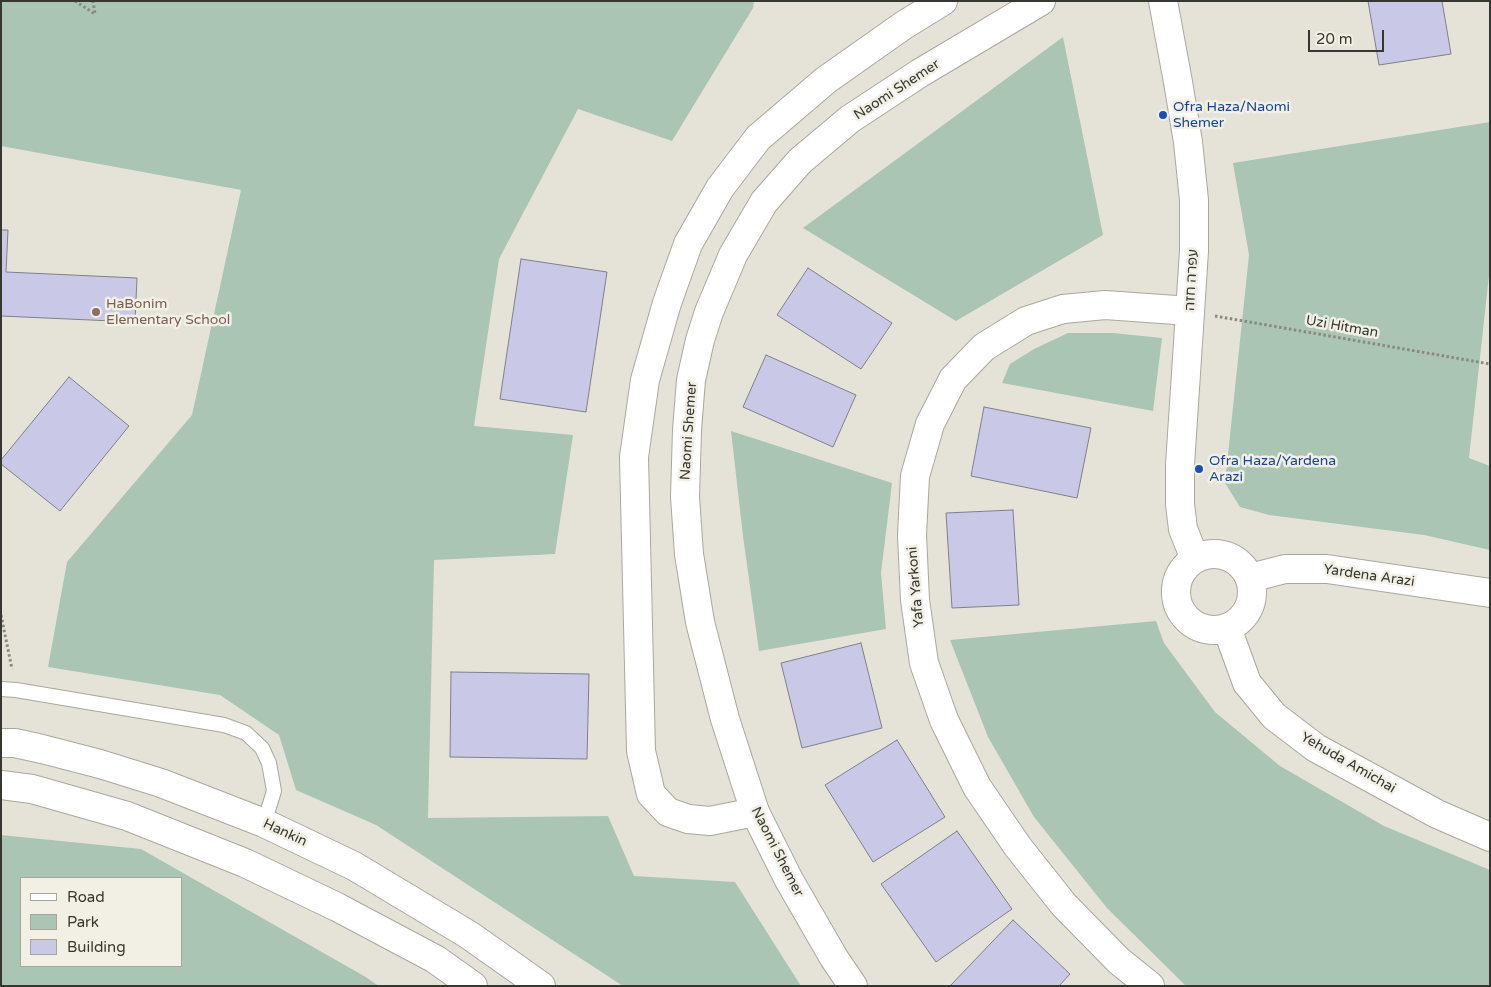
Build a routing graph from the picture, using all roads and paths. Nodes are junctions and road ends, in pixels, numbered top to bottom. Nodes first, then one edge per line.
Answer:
1 (75, 1) edge
2 (93, 1) edge
3 (943, 1) edge
4 (1041, 1) edge
5 (1163, 1) edge
6 (1190, 311) junction
7 (1490, 364) edge
8 (1194, 559) junction
9 (1250, 578) junction
10 (1490, 593) edge
11 (1, 615) edge
12 (1227, 628) junction
13 (1, 689) edge
14 (16, 690) junction
15 (6, 742) edge
16 (1, 785) edge
17 (755, 812) junction
18 (264, 823) junction
19 (1490, 837) edge
20 (473, 986) edge
21 (541, 986) edge
22 (852, 986) edge
23 (1150, 986) edge

1 - 2 path
3 - 17 street
4 - 17 street, Naomi Shemer
5 - 6 street, עפרה חזה
6 - 7 path, Uzi Hitman
6 - 8 street, עפרה חזה
6 - 23 street, Yafa Yarkoni
8 - 9 street
8 - 12 street
9 - 10 street, Yardena Arazi
9 - 12 street
11 - 14 path
12 - 19 street, Yehuda Amichai
13 - 14 lane
14 - 18 lane
15 - 18 street, Hankin
16 - 20 street
17 - 22 street, Naomi Shemer
18 - 21 street, Hankin

